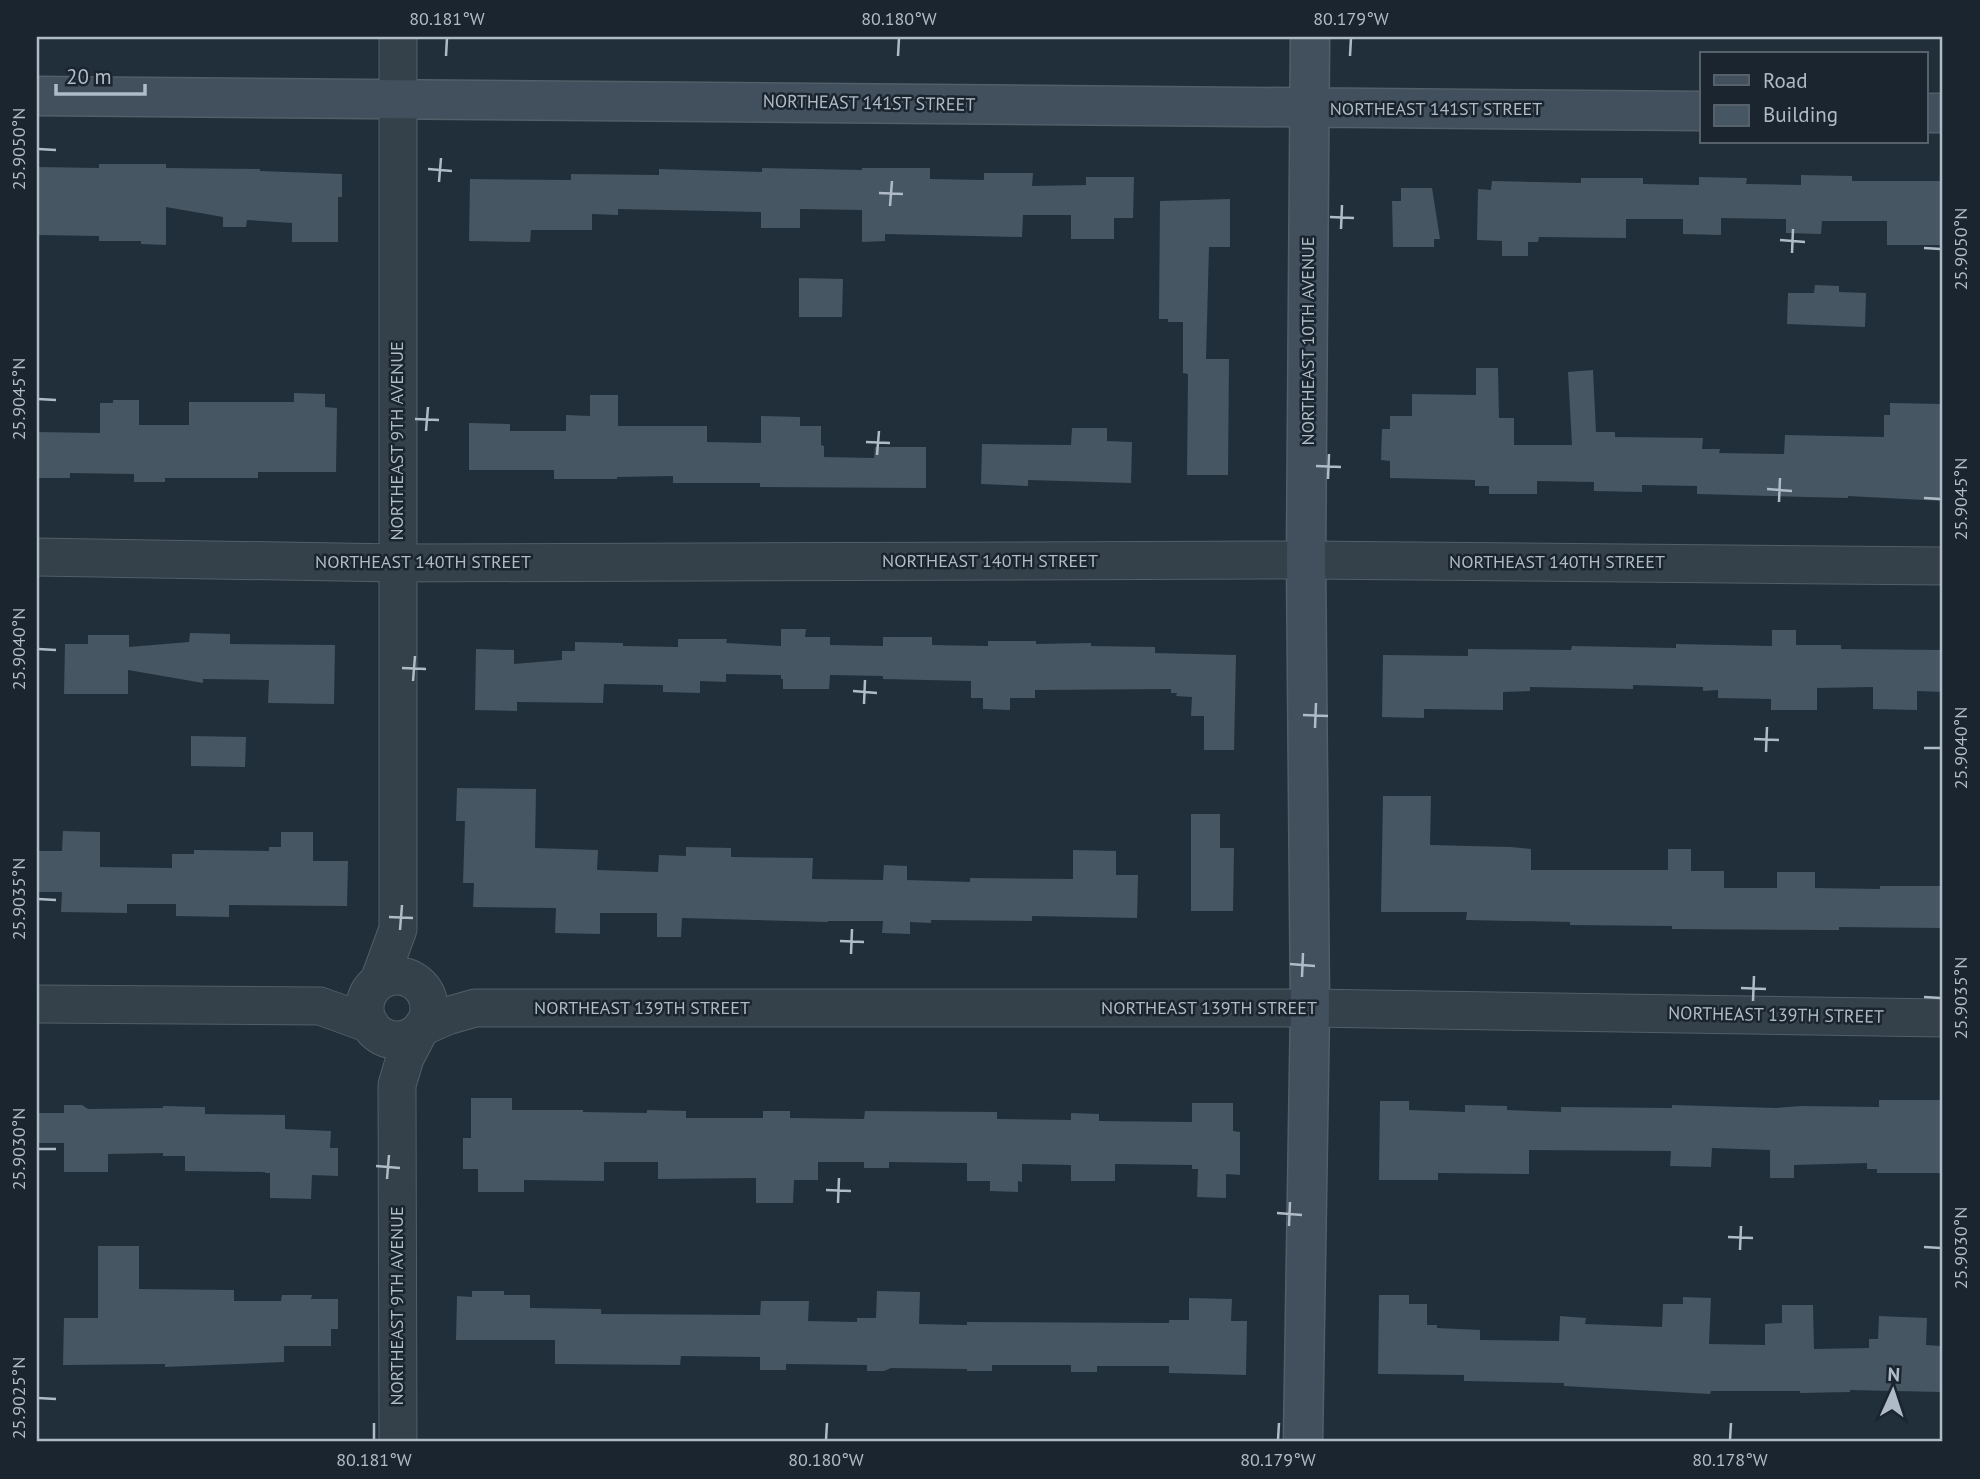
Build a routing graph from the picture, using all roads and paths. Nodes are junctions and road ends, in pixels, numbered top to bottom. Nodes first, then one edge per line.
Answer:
1 (398, 37) edge
2 (1310, 37) edge
3 (37, 96) edge
4 (397, 99) junction
5 (1310, 108) junction
6 (1700, 111) edge
7 (37, 557) edge
8 (1306, 560) junction
9 (397, 563) junction
10 (1943, 566) edge
11 (398, 929) junction
12 (377, 983) junction
13 (421, 987) junction
14 (37, 1004) edge
15 (320, 1006) junction
16 (475, 1008) junction
17 (1310, 1008) junction
18 (1943, 1017) edge
19 (371, 1026) junction
20 (420, 1029) junction
21 (397, 1085) junction
22 (398, 1442) edge
23 (1303, 1442) edge

1 - 4 street, NORTHEAST 9TH AVENUE
2 - 5 street, NORTHEAST 10TH AVENUE
3 - 4 street, NORTHEAST 141ST STREET
4 - 5 street, NORTHEAST 141ST STREET
4 - 9 street, NORTHEAST 9TH AVENUE
5 - 6 street, NORTHEAST 141ST STREET
5 - 8 street, NORTHEAST 10TH AVENUE
7 - 9 street, NORTHEAST 140TH STREET
8 - 9 street, NORTHEAST 140TH STREET
8 - 10 street, NORTHEAST 140TH STREET
8 - 17 street, NORTHEAST 10TH AVENUE
9 - 11 street, NORTHEAST 9TH AVENUE
11 - 12 street, NORTHEAST 9TH AVENUE
11 - 13 street, NORTHEAST 9TH AVENUE
12 - 13 street
12 - 15 street
12 - 19 street
13 - 16 street, NORTHEAST 139TH STREET
13 - 20 street
14 - 15 street
15 - 19 street
16 - 17 street, NORTHEAST 139TH STREET
16 - 20 street, NORTHEAST 139TH STREET
17 - 18 street, NORTHEAST 139TH STREET
17 - 23 street, NORTHEAST 10TH AVENUE
19 - 20 street
19 - 21 street, NORTHEAST 9TH AVENUE
20 - 21 street, NORTHEAST 9TH AVENUE
21 - 22 street, NORTHEAST 9TH AVENUE

